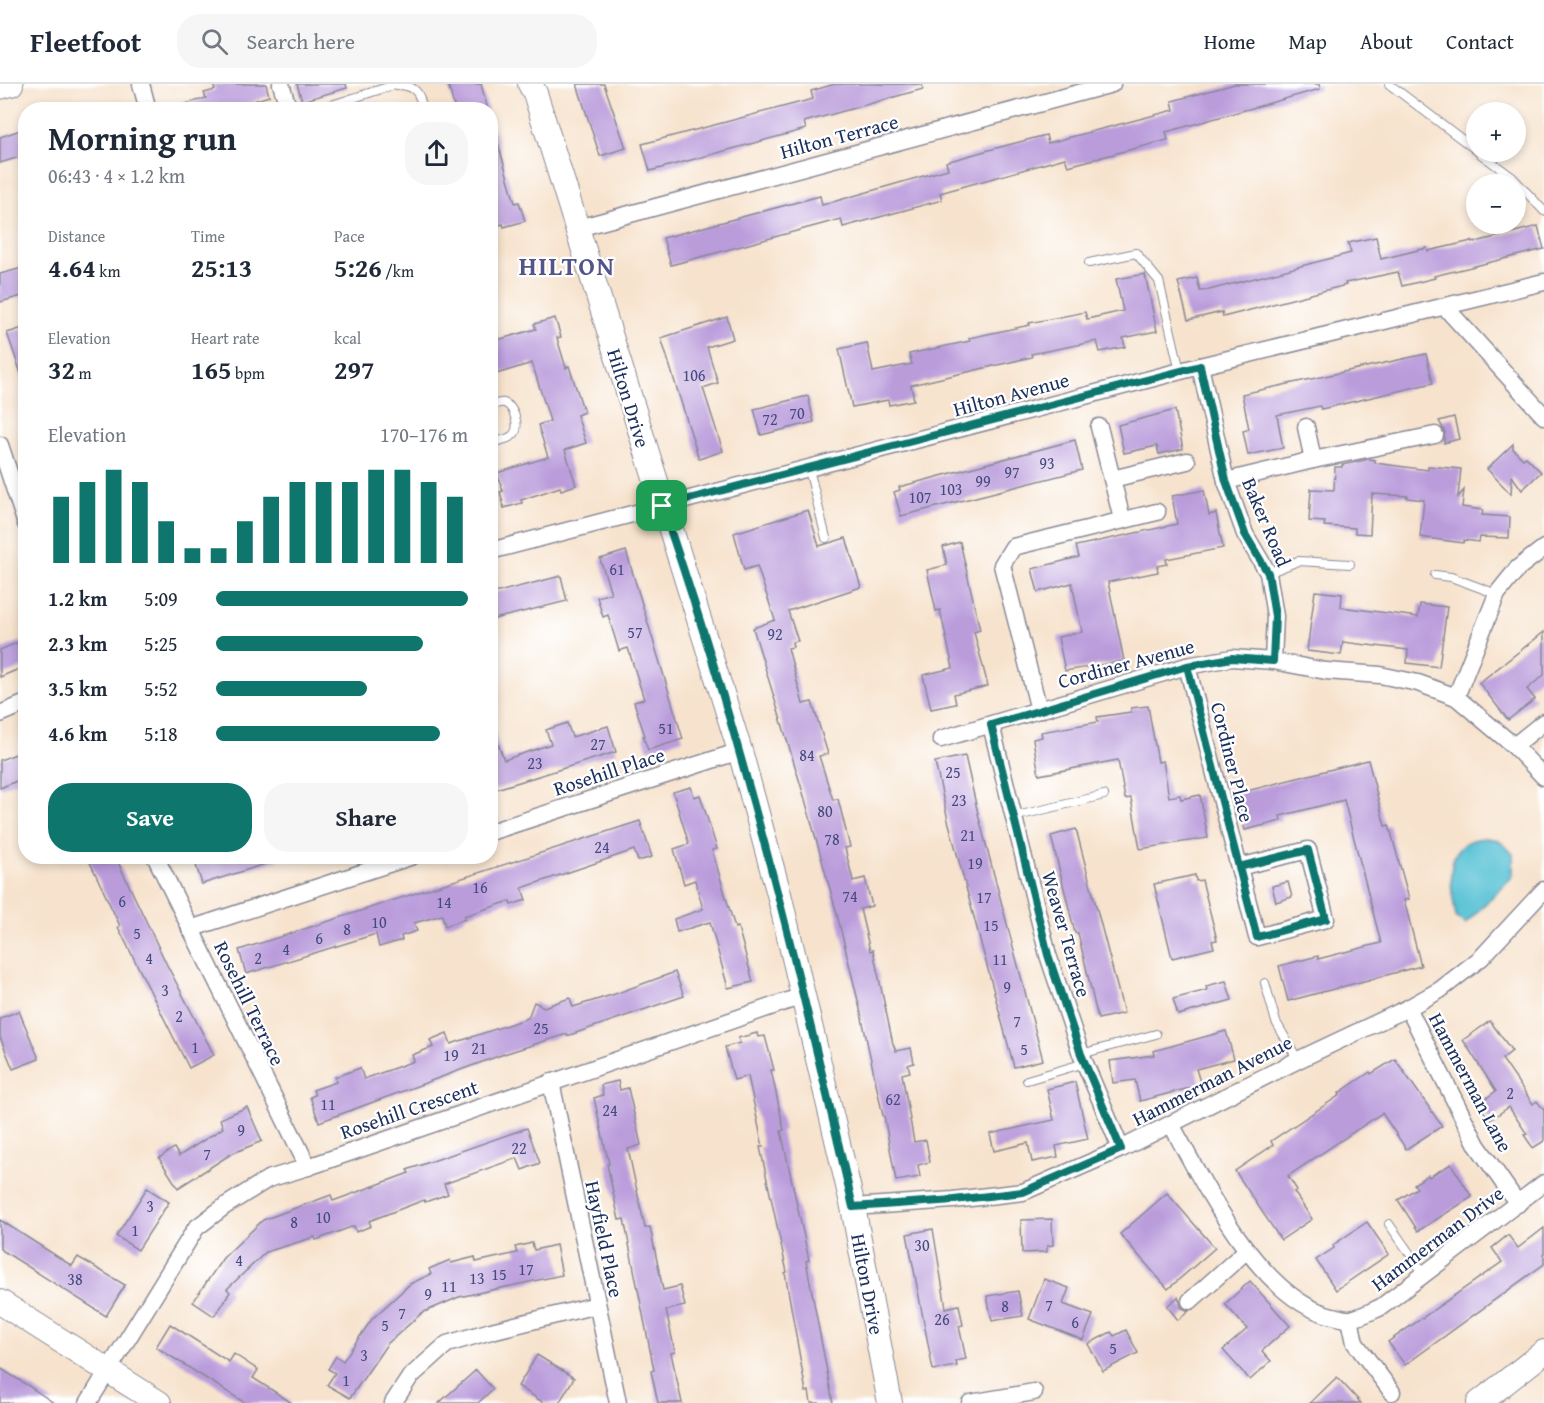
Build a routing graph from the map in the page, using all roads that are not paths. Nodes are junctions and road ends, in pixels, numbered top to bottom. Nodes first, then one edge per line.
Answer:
1 (11, 84) edge
2 (141, 84) edge
3 (281, 84) edge
4 (1112, 84) edge
5 (1389, 84) edge
6 (0, 87) edge
7 (533, 87) edge
8 (146, 102) edge
9 (282, 102) edge
10 (341, 102) edge
11 (422, 102) edge
12 (1466, 143) edge
13 (1492, 162) edge
14 (1544, 212) edge
15 (578, 228) junction
16 (1089, 263) dead end
17 (1544, 282) edge
18 (1445, 307) junction
19 (1200, 366) junction
20 (1180, 371) junction
21 (498, 403) edge
22 (1544, 417) edge
23 (1306, 427) dead end
24 (1099, 428) dead end
25 (1435, 435) dead end
26 (498, 441) edge
27 (0, 445) edge
28 (1313, 460) junction
29 (1187, 461) dead end
30 (809, 469) junction
31 (1112, 479) junction
32 (1226, 481) junction
33 (18, 500) edge
34 (662, 506) junction
35 (1157, 512) dead end
36 (1122, 519) junction
37 (826, 538) dead end
38 (1544, 548) edge
39 (498, 549) edge
40 (1350, 564) dead end
41 (1268, 573) junction
42 (1435, 575) dead end
43 (1497, 594) junction
44 (1273, 661) junction
45 (1187, 666) junction
46 (1456, 697) junction
47 (18, 706) edge
48 (1039, 710) junction
49 (0, 714) edge
50 (1544, 722) edge
51 (991, 725) junction
52 (941, 739) dead end
53 (1514, 746) junction
54 (740, 751) junction
55 (1544, 777) edge
56 (1104, 795) dead end
57 (1013, 817) junction
58 (498, 829) edge
59 (159, 864) edge
60 (389, 864) edge
61 (1239, 867) junction
62 (1544, 890) edge
63 (190, 929) junction
64 (1265, 983) dead end
65 (805, 995) junction
66 (1407, 1008) junction
67 (1156, 1034) dead end
68 (1083, 1059) junction
69 (1298, 1060) junction
70 (1027, 1080) dead end
71 (551, 1082) junction
72 (1171, 1124) junction
73 (1121, 1149) junction
74 (308, 1167) junction
75 (1544, 1183) edge
76 (1518, 1204) junction
77 (853, 1207) junction
78 (1389, 1224) dead end
79 (1247, 1250) junction
80 (1424, 1274) junction
81 (1190, 1301) dead end
82 (0, 1302) edge
83 (597, 1305) junction
84 (1350, 1319) junction
85 (1544, 1352) edge
86 (108, 1371) junction
87 (1034, 1392) dead end
88 (1392, 1392) dead end
89 (88, 1403) edge
90 (159, 1403) edge
91 (393, 1403) edge
92 (618, 1403) edge
93 (890, 1403) edge
94 (970, 1403) edge
95 (1479, 1403) edge

1 - 6 street
2 - 8 street
3 - 9 street
4 - 15 street, Hilton Terrace
5 - 12 lane
7 - 15 street, Hilton Drive
10 - 11 lane
13 - 14 lane
15 - 34 street, Hilton Drive
16 - 20 lane
17 - 18 street, Hilton Avenue
18 - 19 street, Hilton Avenue
18 - 22 street
19 - 20 street, Hilton Avenue
19 - 32 street, Baker Road
20 - 30 street, Hilton Avenue
21 - 26 lane
23 - 28 street
24 - 31 street
25 - 28 street
27 - 33 street
28 - 32 street
29 - 31 street
30 - 34 street, Hilton Avenue
30 - 37 lane
31 - 36 street
32 - 41 street, Baker Road
34 - 39 street, Hilton Avenue
34 - 54 street, Hilton Drive
35 - 36 street
36 - 48 street
38 - 43 street
40 - 41 lane
41 - 44 street, Baker Road
42 - 43 lane
43 - 46 street
44 - 45 street, Cordiner Avenue
44 - 46 street, Cordiner Avenue
45 - 48 street, Cordiner Avenue
45 - 61 street, Cordiner Place
46 - 53 street, Cordiner Avenue
47 - 49 street
48 - 51 street, Cordiner Avenue
50 - 53 street
51 - 52 street, Cordiner Avenue
51 - 57 street, Weaver Terrace
53 - 55 street, Cordiner Avenue
54 - 58 street, Rosehill Place
54 - 65 street, Hilton Drive
56 - 57 lane
57 - 68 street, Weaver Terrace
59 - 63 street, Rosehill Terrace
60 - 63 street
61 - 61 street, Cordiner Place
62 - 66 street, Hammerman Avenue
63 - 74 street, Rosehill Terrace
64 - 69 lane
65 - 71 street, Rosehill Crescent
65 - 77 street, Hilton Drive
66 - 69 street, Hammerman Avenue
66 - 76 street, Hammerman Lane
67 - 68 lane
68 - 70 lane
68 - 73 street, Weaver Terrace
69 - 72 street, Hammerman Avenue
71 - 74 street, Rosehill Crescent
71 - 83 street, Hayfield Place
72 - 73 street, Hammerman Avenue
72 - 79 street
73 - 77 street, Hammerman Avenue
74 - 86 street, Rosehill Crescent
75 - 76 street, Hammerman Drive
76 - 80 street, Hammerman Drive
77 - 93 street, Hilton Drive
78 - 80 lane
79 - 81 street
79 - 84 street
80 - 84 street, Hammerman Drive
82 - 86 street
83 - 91 street
83 - 92 street, Hayfield Place
84 - 88 street
85 - 95 street
86 - 89 street, Rosehill Crescent
86 - 90 street
87 - 94 street

